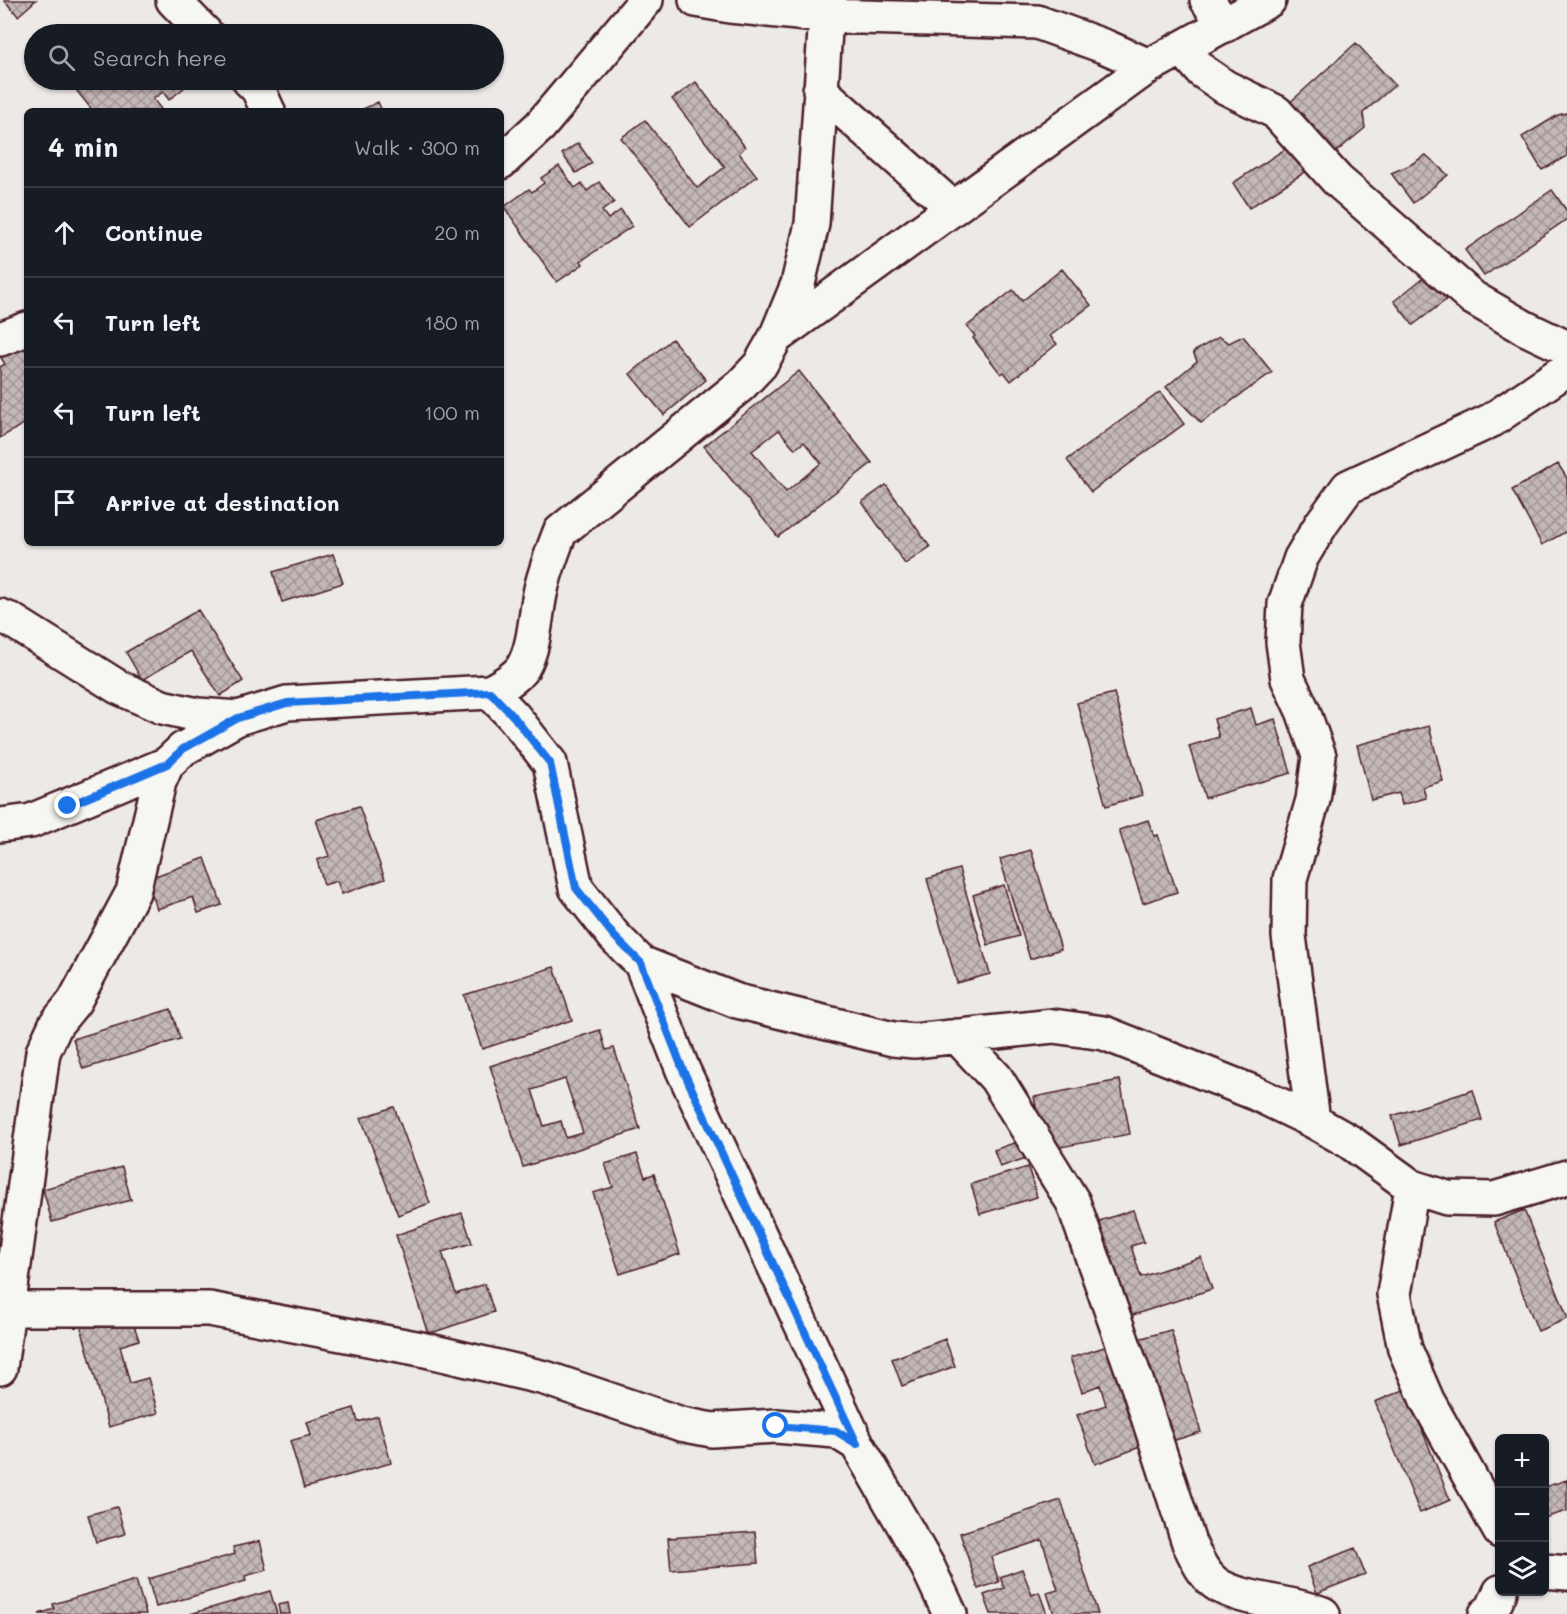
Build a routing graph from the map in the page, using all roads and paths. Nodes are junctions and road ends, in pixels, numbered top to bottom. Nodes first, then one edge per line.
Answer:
1 (173, 0) edge
2 (646, 0) edge
3 (696, 0) edge
4 (1269, 0) edge
5 (828, 8) edge
6 (1216, 13) edge
7 (196, 24) edge
8 (1182, 48) junction
9 (1149, 66) junction
10 (259, 90) edge
11 (820, 90) junction
12 (267, 108) edge
13 (504, 159) edge
14 (953, 208) junction
15 (24, 330) edge
16 (776, 337) junction
17 (0, 339) edge
18 (1567, 348) edge
19 (1567, 369) edge
20 (0, 616) edge
21 (490, 692) junction
22 (238, 718) junction
23 (167, 764) junction
24 (0, 825) edge
25 (641, 963) junction
26 (957, 1036) junction
27 (1313, 1121) junction
28 (1567, 1178) edge
29 (1412, 1187) junction
30 (4, 1309) edge
31 (0, 1368) edge
32 (857, 1444) junction
33 (1495, 1522) edge
34 (1549, 1571) edge
35 (1567, 1573) edge
36 (1498, 1596) edge
37 (1312, 1612) edge
38 (950, 1614) edge
39 (1486, 1614) edge

1 - 7 street
2 - 13 street
3 - 5 street
4 - 6 street
5 - 9 street
5 - 11 street
6 - 8 street
8 - 9 street
8 - 18 street
9 - 14 street
10 - 12 street
11 - 14 street
11 - 16 street
14 - 16 street
15 - 17 street
16 - 21 street
19 - 27 street
20 - 22 street
21 - 22 street
21 - 25 street
22 - 23 street
23 - 24 street
23 - 30 street
25 - 26 street
25 - 32 street
26 - 27 street
26 - 37 street
27 - 29 street
28 - 29 street
29 - 33 street
30 - 31 street
30 - 32 street
32 - 38 street
34 - 35 street
36 - 39 street

